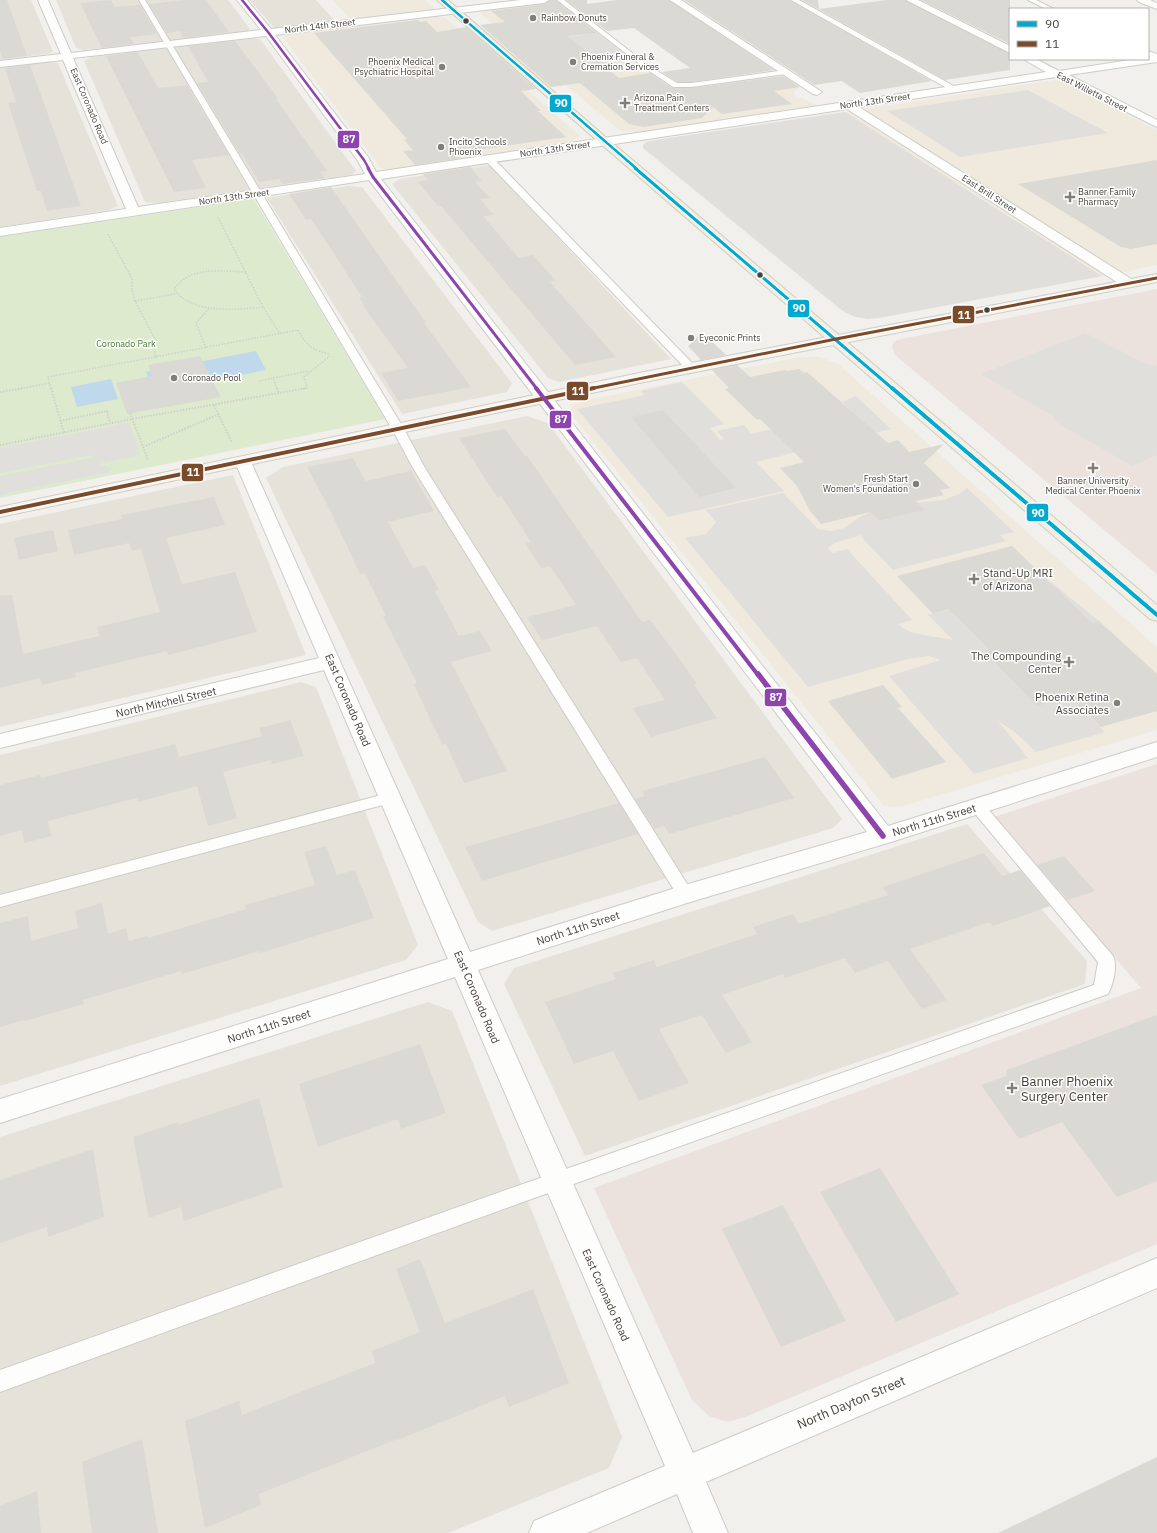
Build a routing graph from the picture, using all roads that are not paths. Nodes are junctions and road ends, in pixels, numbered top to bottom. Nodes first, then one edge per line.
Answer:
1 (43, 0) edge
2 (142, 0) edge
3 (242, 0) edge
4 (442, 0) edge
5 (544, 0) edge
6 (560, 0) edge
7 (675, 0) edge
8 (794, 0) edge
9 (911, 0) edge
10 (1031, 0) edge
11 (1142, 0) edge
12 (1157, 6) edge
13 (1049, 8) edge
14 (454, 11) junction
15 (268, 32) junction
16 (169, 44) junction
17 (1009, 49) edge
18 (67, 56) junction
19 (1030, 60) edge
20 (1145, 60) edge
21 (0, 64) edge
22 (786, 72) junction
23 (1058, 74) junction
24 (955, 89) junction
25 (817, 92) dead end
26 (849, 105) junction
27 (1157, 124) edge
28 (605, 142) junction
29 (489, 159) junction
30 (373, 176) junction
31 (259, 194) junction
32 (134, 212) junction
33 (0, 231) edge
34 (1157, 278) edge
35 (1128, 283) junction
36 (836, 339) junction
37 (691, 368) junction
38 (544, 398) junction
39 (398, 429) junction
40 (238, 455) junction
41 (0, 512) edge
42 (1157, 615) edge
43 (331, 662) junction
44 (0, 741) edge
45 (1157, 749) edge
46 (389, 798) junction
47 (977, 806) junction
48 (883, 836) junction
49 (685, 894) junction
50 (0, 901) edge
51 (463, 964) junction
52 (0, 1111) edge
53 (557, 1181) junction
54 (1157, 1273) edge
55 (0, 1381) edge
56 (684, 1473) junction
57 (546, 1533) edge
58 (711, 1533) edge

1 - 18 street, East Coronado Road
2 - 16 lane
3 - 15 street
4 - 14 main road
5 - 14 street, North 14th Street
6 - 22 lane
7 - 22 street
8 - 24 lane
9 - 17 street
10 - 13 lane
11 - 12 street
14 - 15 street, North 14th Street
14 - 28 main road
15 - 16 street, North 14th Street
15 - 30 street
16 - 18 street, North 14th Street
16 - 31 lane
18 - 21 street, North 14th Street
18 - 32 street, East Coronado Road
19 - 23 street, East Willetta Street
20 - 23 street, North 13th Street
22 - 25 street
23 - 24 street, North 13th Street
23 - 27 street, East Willetta Street
24 - 26 street, North 13th Street
26 - 28 street, North 13th Street
26 - 35 street, East Brill Street
28 - 29 street, North 13th Street
28 - 36 main road
29 - 30 street, North 13th Street
29 - 37 lane
30 - 31 street, North 13th Street
30 - 38 street
31 - 32 street, North 13th Street
31 - 39 lane
32 - 33 street, North 13th Street
34 - 35 street
35 - 36 street
36 - 37 street
36 - 42 main road
37 - 38 street
38 - 39 street
38 - 48 street
39 - 40 street
39 - 49 lane
40 - 41 street
40 - 43 street, East Coronado Road
43 - 44 street, North Mitchell Street
43 - 46 street, East Coronado Road
45 - 47 street, North 11th Street
46 - 50 lane
46 - 51 street, East Coronado Road
47 - 48 street, North 11th Street
47 - 53 lane
48 - 49 street, North 11th Street
49 - 51 street, North 11th Street
51 - 52 street, North 11th Street
51 - 53 street, East Coronado Road
53 - 55 lane
53 - 56 street, East Coronado Road
54 - 56 street, North Dayton Street
56 - 57 street, North Dayton Street
56 - 58 street, East Coronado Road

